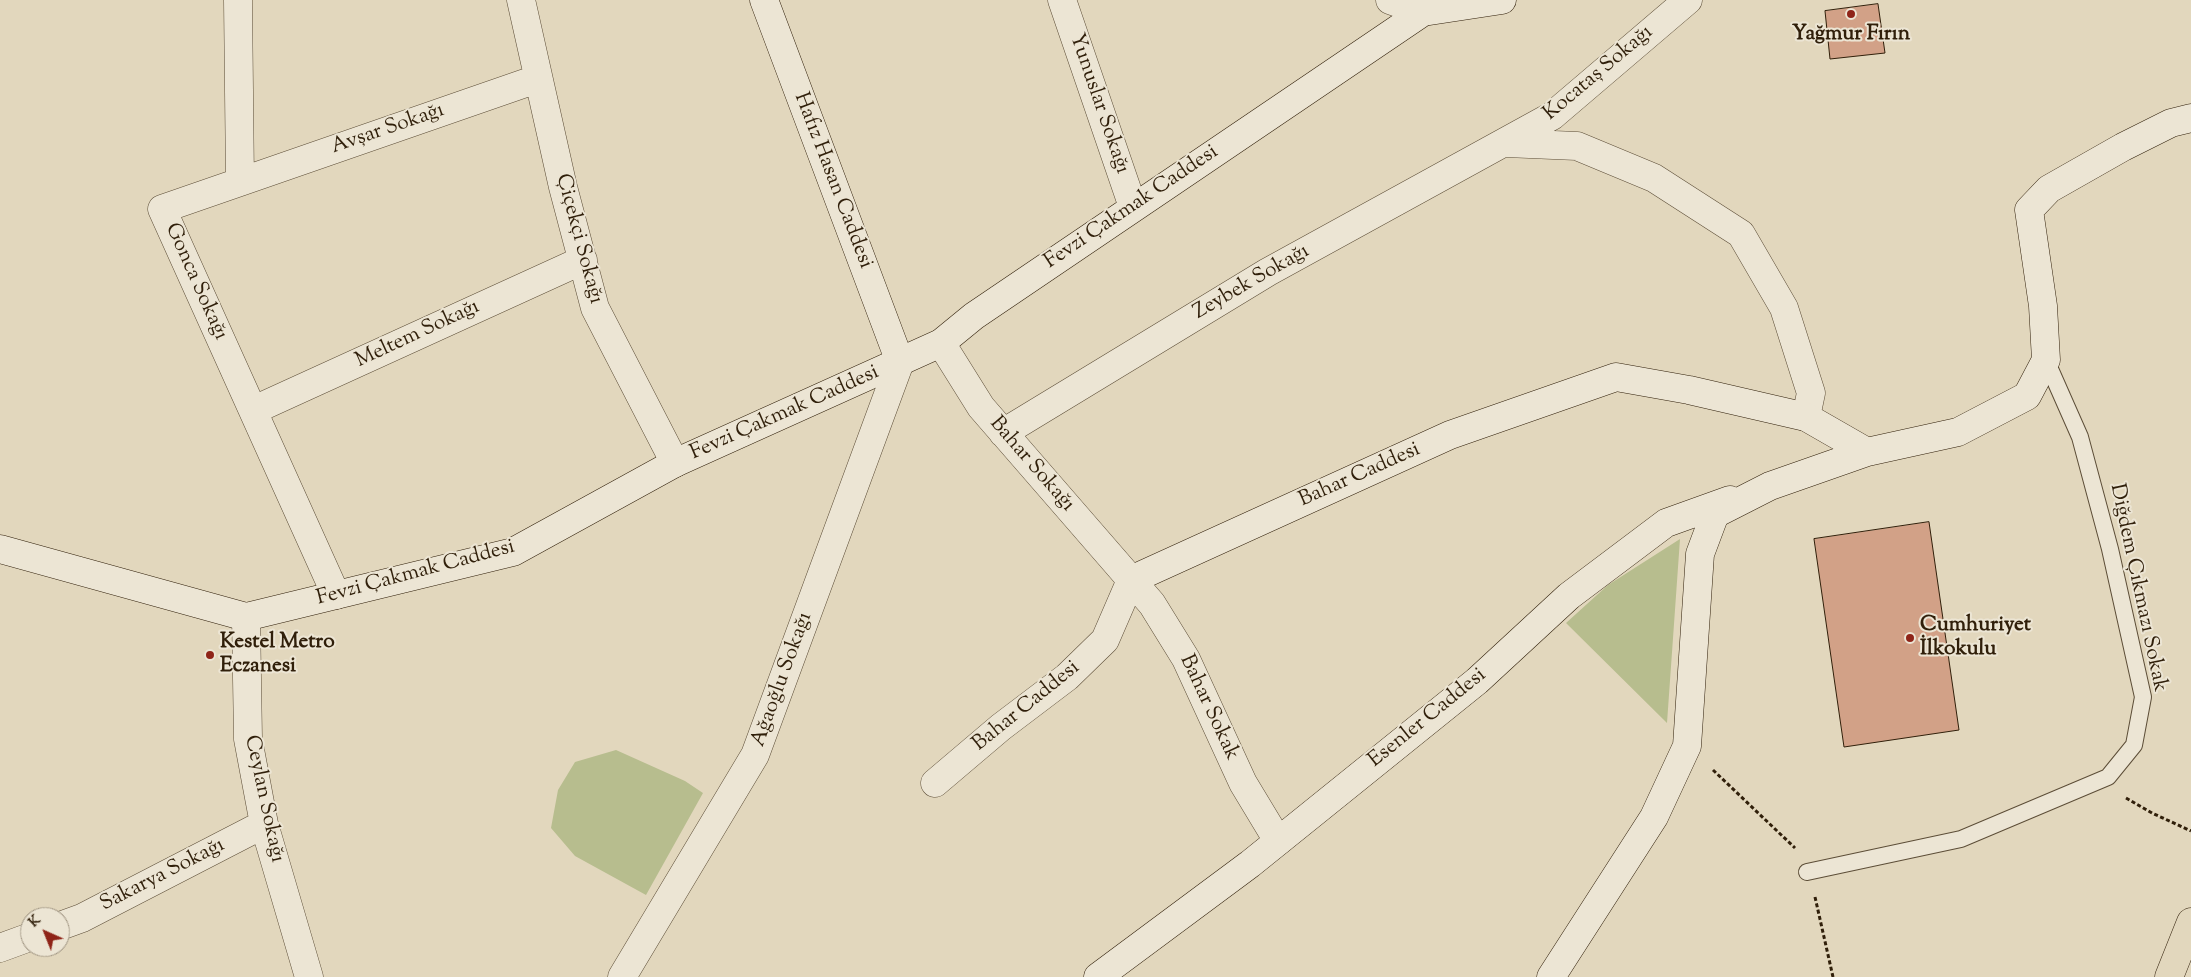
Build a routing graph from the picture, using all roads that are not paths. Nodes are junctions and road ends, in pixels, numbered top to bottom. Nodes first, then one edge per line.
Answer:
1 (238, 0) edge
2 (521, 0) edge
3 (764, 0) edge
4 (1062, 0) edge
5 (1390, 0) edge
6 (1502, 0) edge
7 (1688, 0) edge
8 (1422, 12) junction
9 (537, 79) junction
10 (2191, 118) edge
11 (1506, 143) junction
12 (240, 182) junction
13 (1133, 207) junction
14 (583, 260) junction
15 (941, 343) junction
16 (2046, 360) junction
17 (900, 362) junction
18 (254, 410) junction
19 (1806, 417) junction
20 (1003, 433) junction
21 (1867, 452) junction
22 (675, 463) junction
23 (1770, 486) junction
24 (0, 549) edge
25 (1131, 580) junction
26 (336, 595) junction
27 (246, 617) junction
28 (935, 783) dead end
29 (264, 824) junction
30 (1278, 840) junction
31 (1807, 872) road end
32 (71, 922) edge
33 (2191, 922) edge
34 (20, 941) edge
35 (0, 948) edge
36 (309, 977) edge
37 (622, 977) edge
38 (1098, 977) edge
39 (1551, 977) edge
40 (2169, 977) edge

1 - 12 street
2 - 9 street, Çiçekçi Sokağı
3 - 17 street, Hafız Hasan Caddesi
4 - 13 street, Yunuslar Sokağı
5 - 8 street
6 - 8 street, Fevzi Çakmak Caddesi
7 - 11 street, Kocataş Sokağı
8 - 13 street, Fevzi Çakmak Caddesi
9 - 12 street, Avşar Sokağı
9 - 14 street, Çiçekçi Sokağı
10 - 16 street
11 - 19 street
11 - 20 street, Zeybek Sokağı
12 - 18 street, Gonca Sokağı
13 - 15 street, Fevzi Çakmak Caddesi
14 - 18 street, Meltem Sokağı
14 - 22 street, Çiçekçi Sokağı
15 - 17 street, Fevzi Çakmak Caddesi
15 - 20 street, Bahar Sokağı
16 - 21 street
16 - 31 lane, Diğdem Çıkmazı Sokak
17 - 22 street, Fevzi Çakmak Caddesi
17 - 37 street, Ağaoğlu Sokağı
18 - 26 street, Gonca Sokağı
19 - 21 street, Bahar Caddesi
19 - 25 street, Bahar Caddesi
20 - 25 street, Bahar Sokağı
21 - 23 street
22 - 26 street, Fevzi Çakmak Caddesi
23 - 30 street, Esenler Caddesi
23 - 39 street
24 - 27 street, Fevzi Çakmak Caddesi
25 - 28 street, Bahar Caddesi
25 - 30 street, Bahar Sokak
26 - 27 street, Fevzi Çakmak Caddesi
27 - 29 street, Ceylan Sokağı
29 - 32 street, Sakarya Sokağı
29 - 36 street, Ceylan Sokağı
30 - 38 street, Esenler Caddesi
33 - 40 main road
34 - 35 street

